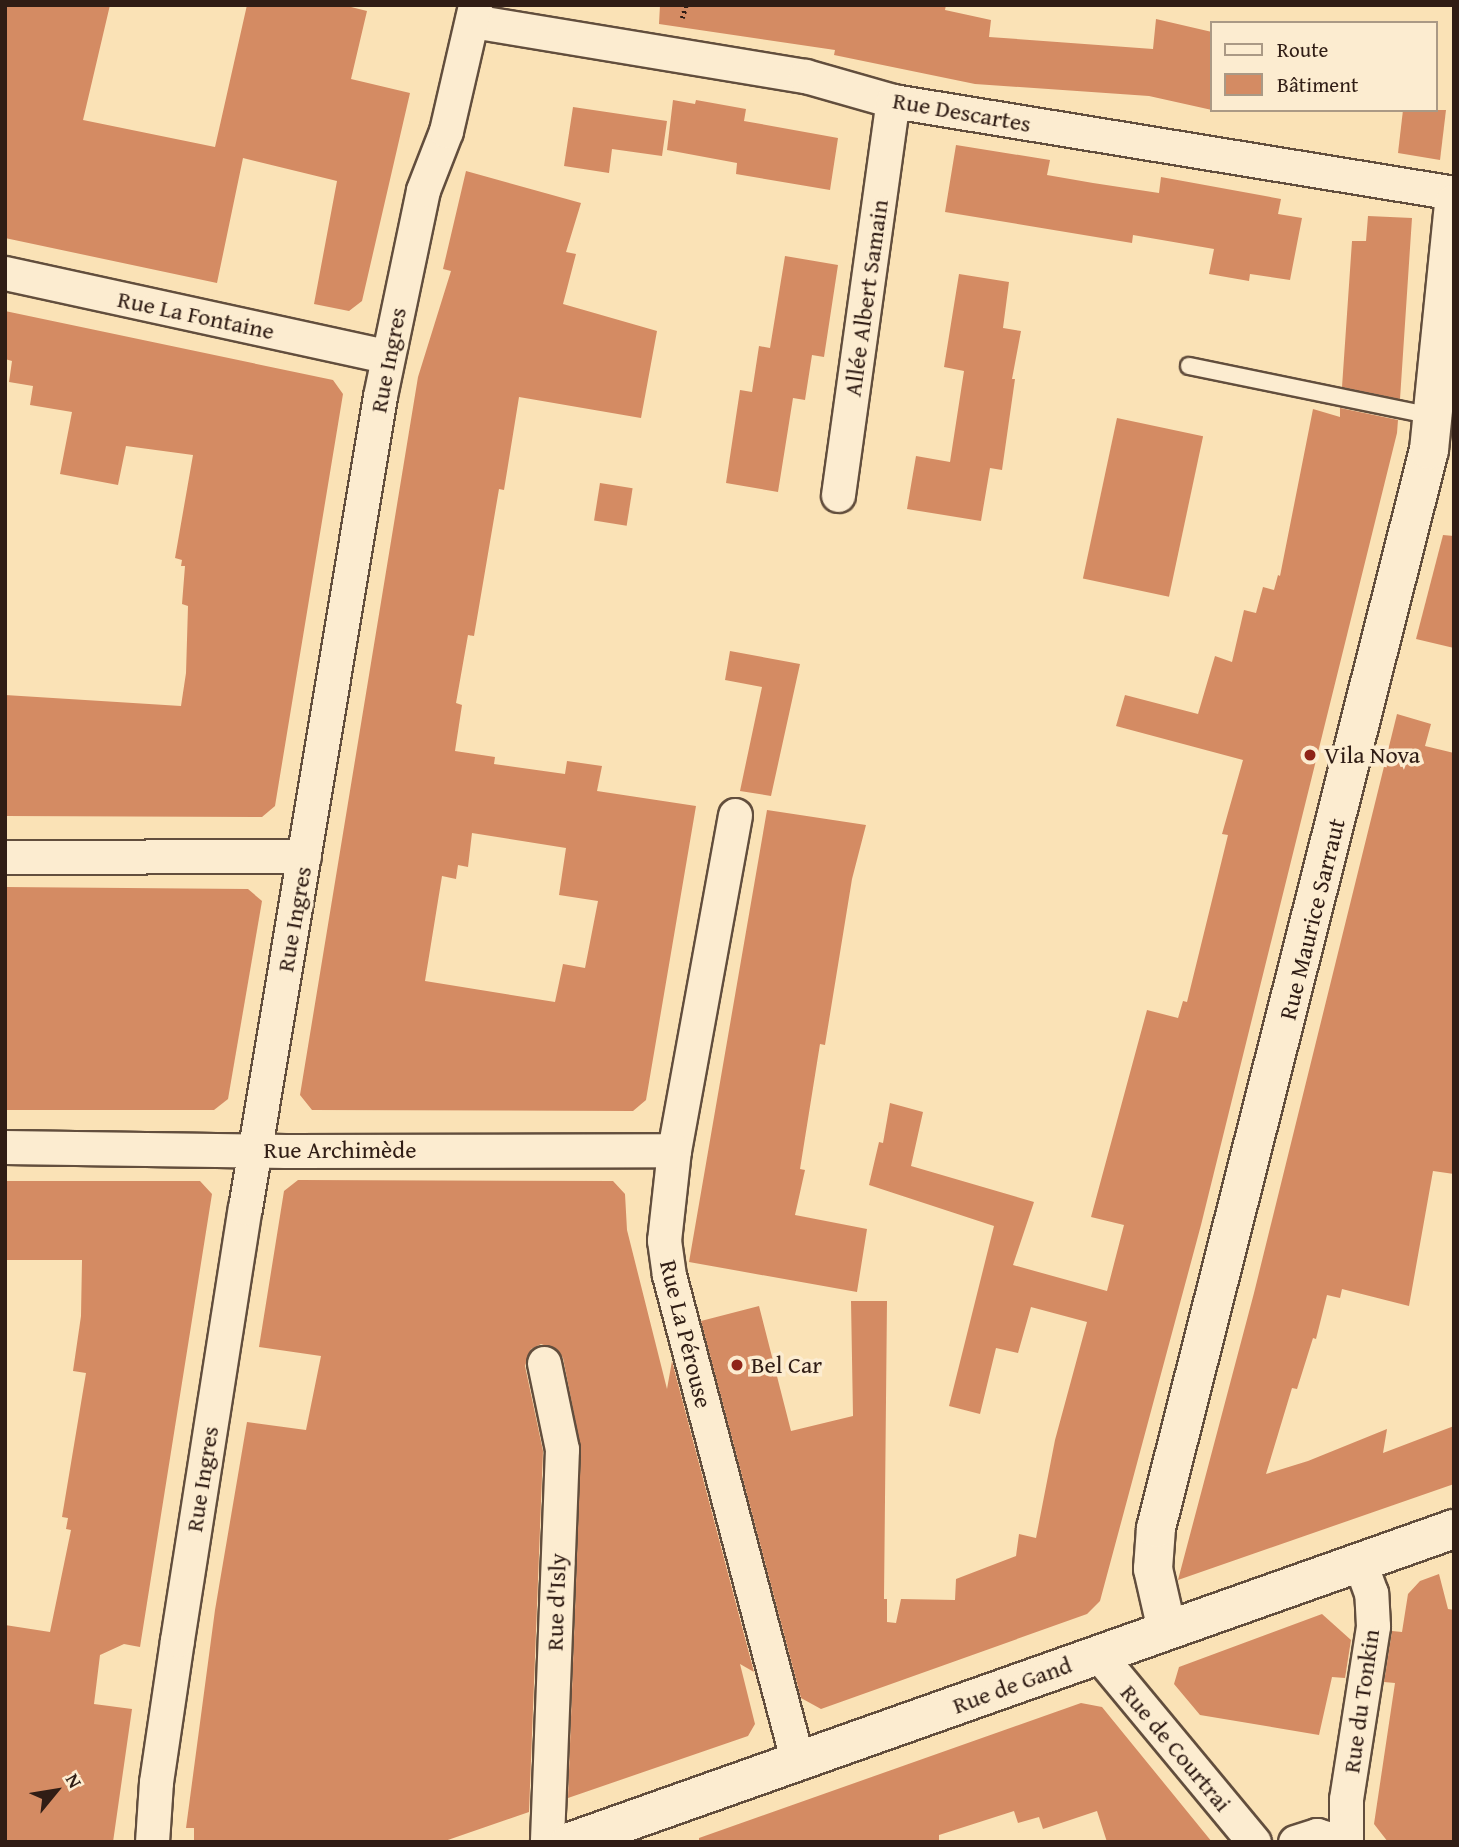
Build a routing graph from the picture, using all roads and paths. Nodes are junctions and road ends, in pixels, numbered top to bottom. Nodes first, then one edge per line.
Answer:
1 (473, 13) edge
2 (893, 101) junction
3 (1454, 193) edge
4 (1454, 204) edge
5 (5, 273) edge
6 (387, 356) junction
7 (1189, 366) dead end
8 (1434, 416) junction
9 (838, 495) dead end
10 (735, 815) dead end
11 (304, 856) junction
12 (5, 857) edge
13 (5, 1147) edge
14 (674, 1150) junction
15 (255, 1151) junction
16 (544, 1363) dead end
17 (1454, 1529) edge
18 (1360, 1562) junction
19 (1167, 1630) junction
20 (1098, 1654) junction
21 (798, 1763) junction
22 (152, 1842) edge
23 (547, 1842) edge
24 (570, 1842) edge
25 (1254, 1842) edge
26 (1295, 1842) edge
27 (1340, 1842) edge
28 (1346, 1842) edge

1 - 2 street, Rue Descartes
1 - 6 street, Rue Ingres
2 - 3 street, Rue Descartes
2 - 9 street, Allée Albert Samain
4 - 8 street, Rue Maurice Sarraut
5 - 6 street, Rue La Fontaine
6 - 11 street, Rue Ingres
7 - 8 lane
8 - 19 street, Rue Maurice Sarraut
10 - 14 street, Rue La Pérouse
11 - 12 street
11 - 15 street, Rue Ingres
13 - 15 street, Rue Archimède
14 - 15 street, Rue Archimède
14 - 21 street, Rue La Pérouse
15 - 22 street, Rue Ingres
16 - 23 street, Rue d'Isly
17 - 18 street, Rue de Gand
18 - 19 street, Rue de Gand
18 - 28 street, Rue du Tonkin
19 - 20 street, Rue de Gand
20 - 21 street, Rue de Gand
20 - 25 street, Rue de Courtrai
21 - 24 street, Rue de Gand
26 - 27 street

